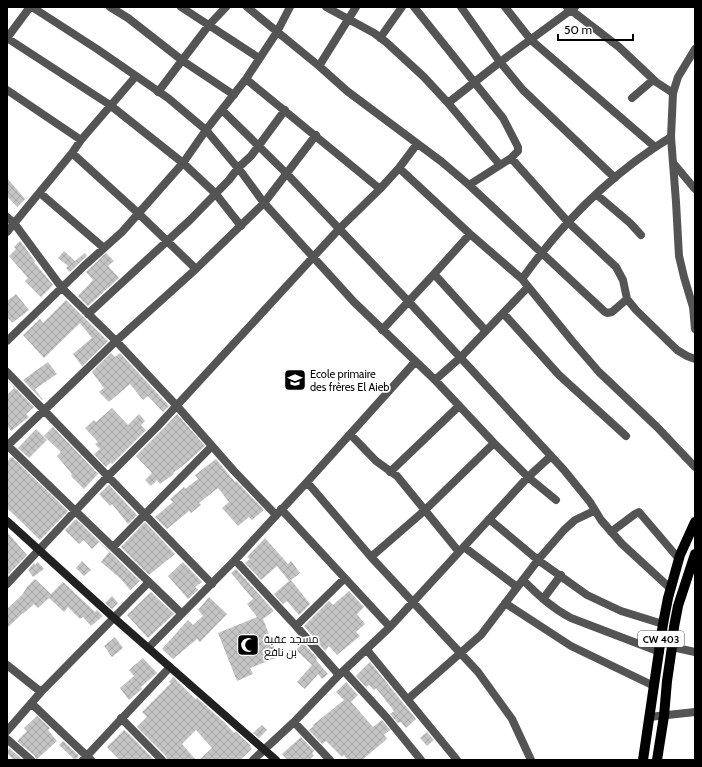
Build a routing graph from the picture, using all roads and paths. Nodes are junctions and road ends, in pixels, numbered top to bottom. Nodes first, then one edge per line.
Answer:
1 (31, 7) edge
2 (110, 7) edge
3 (182, 7) edge
4 (226, 7) edge
5 (246, 7) edge
6 (290, 7) edge
7 (326, 7) edge
8 (356, 7) edge
9 (402, 7) edge
10 (414, 7) edge
11 (461, 7) edge
12 (504, 7) edge
13 (571, 8) edge
14 (349, 20) junction
15 (209, 26) junction
16 (277, 32) junction
17 (7, 38) edge
18 (380, 38) junction
19 (531, 40) junction
20 (695, 49) edge
21 (259, 58) junction
22 (183, 61) junction
23 (500, 62) junction
24 (320, 66) junction
25 (136, 76) junction
26 (246, 79) junction
27 (653, 80) junction
28 (475, 81) junction
29 (7, 90) edge
30 (158, 92) junction
31 (674, 93) junction
32 (234, 95) junction
33 (632, 98) dead end
34 (448, 103) junction
35 (110, 105) junction
36 (222, 110) junction
37 (285, 110) junction
38 (206, 130) junction
39 (316, 135) junction
40 (670, 137) junction
41 (81, 140) junction
42 (418, 144) junction
43 (259, 146) junction
44 (655, 147) junction
45 (72, 154) junction
46 (510, 158) junction
47 (184, 163) junction
48 (500, 164) junction
49 (674, 164) junction
50 (238, 168) junction
51 (399, 168) junction
52 (286, 173) junction
53 (615, 178) junction
54 (468, 185) junction
55 (380, 189) junction
56 (695, 189) edge
57 (40, 193) junction
58 (215, 193) junction
59 (596, 194) junction
60 (264, 203) junction
61 (138, 213) junction
62 (7, 217) edge
63 (568, 222) junction
64 (14, 223) junction
65 (240, 226) junction
66 (339, 229) junction
67 (7, 232) edge
68 (470, 234) junction
69 (641, 235) dead end
70 (166, 241) junction
71 (104, 248) junction
72 (541, 253) junction
73 (314, 257) junction
74 (196, 269) junction
75 (434, 274) junction
76 (522, 279) junction
77 (528, 287) junction
78 (62, 288) junction
79 (627, 299) junction
80 (409, 302) junction
81 (503, 313) junction
82 (88, 314) junction
83 (695, 329) edge
84 (382, 330) junction
85 (485, 330) junction
86 (7, 341) edge
87 (116, 341) junction
88 (461, 357) junction
89 (695, 359) edge
90 (414, 362) junction
91 (7, 372) edge
92 (435, 380) junction
93 (176, 405) junction
94 (459, 406) junction
95 (44, 410) junction
96 (350, 434) junction
97 (626, 436) dead end
98 (494, 443) junction
99 (7, 446) edge
100 (212, 446) junction
101 (551, 456) junction
102 (695, 467) edge
103 (390, 472) junction
104 (108, 476) junction
105 (528, 477) junction
106 (307, 482) junction
107 (556, 500) dead end
108 (76, 511) junction
109 (424, 511) junction
110 (594, 511) junction
111 (278, 512) junction
112 (144, 515) junction
113 (489, 519) junction
114 (7, 521) edge
115 (695, 522) edge
116 (611, 532) junction
117 (114, 547) junction
118 (38, 550) junction
119 (462, 550) junction
120 (695, 554) edge
121 (372, 557) junction
122 (679, 559) junction
123 (235, 560) junction
124 (538, 560) junction
125 (561, 575) junction
126 (345, 578) junction
127 (523, 580) junction
128 (691, 580) edge
129 (149, 582) junction
130 (7, 584) edge
131 (212, 584) junction
132 (517, 587) junction
133 (671, 589) junction
134 (543, 599) junction
135 (413, 602) junction
136 (506, 603) junction
137 (181, 613) junction
138 (114, 618) junction
139 (663, 624) junction
140 (296, 626) junction
141 (390, 627) junction
142 (672, 647) junction
143 (148, 648) junction
144 (367, 650) junction
145 (660, 652) junction
146 (695, 652) edge
147 (461, 654) junction
148 (7, 665) edge
149 (170, 667) junction
150 (341, 673) junction
151 (654, 686) junction
152 (41, 692) junction
153 (408, 700) junction
154 (31, 703) junction
155 (695, 712) edge
156 (664, 716) junction
157 (650, 717) junction
158 (121, 718) junction
159 (294, 722) junction
160 (7, 731) edge
161 (7, 740) edge
162 (264, 750) junction
163 (452, 758) edge
164 (87, 759) edge
165 (31, 760) edge
166 (162, 760) edge
167 (253, 760) edge
168 (276, 760) edge
169 (330, 760) edge
170 (421, 760) edge
171 (530, 760) edge
172 (643, 760) edge
173 (657, 760) edge

1 - 17 street
1 - 25 street
2 - 22 street
3 - 15 street
4 - 15 street
5 - 16 street
6 - 16 street
7 - 14 street
8 - 14 street
9 - 18 street
10 - 28 street
11 - 23 street
12 - 19 street
13 - 19 street
13 - 27 street
14 - 18 street
14 - 24 street
15 - 21 street
15 - 22 street
16 - 21 street
16 - 24 street
17 - 35 street
18 - 34 street
19 - 23 street
19 - 44 street
20 - 31 street
21 - 26 street
22 - 30 street
22 - 32 street
23 - 28 street
23 - 53 street
24 - 42 street
25 - 30 street
25 - 35 street
26 - 32 street
26 - 37 street
27 - 31 street
27 - 33 street
28 - 34 street
28 - 46 street
29 - 41 street
30 - 38 street
31 - 40 street
32 - 36 street
34 - 48 street
35 - 41 street
35 - 47 street
36 - 38 street
36 - 43 street
37 - 39 street
37 - 43 street
38 - 47 street
38 - 50 street
39 - 52 street
39 - 55 street
40 - 44 street
40 - 49 street
41 - 45 street
42 - 51 street
42 - 54 street
43 - 50 street
43 - 52 street
44 - 53 street
45 - 57 street
45 - 61 street
46 - 48 street
46 - 63 street
47 - 58 street
47 - 61 street
48 - 54 street
49 - 56 street
49 - 83 street
50 - 58 street
50 - 60 street
51 - 55 street
51 - 68 street
52 - 60 street
52 - 66 street
53 - 59 street
54 - 72 street
55 - 66 street
57 - 64 street
57 - 71 street
58 - 65 street
58 - 70 street
59 - 63 street
59 - 69 street
60 - 65 street
60 - 73 street
61 - 70 street
61 - 71 street
62 - 64 street
63 - 72 street
63 - 79 street
64 - 67 street
64 - 78 street
65 - 74 street
66 - 73 street
66 - 80 street
68 - 75 street
68 - 76 street
70 - 74 street
70 - 82 street
71 - 78 street
72 - 76 street
72 - 79 street
73 - 84 street
73 - 93 street
74 - 87 street
75 - 80 street
75 - 85 street
76 - 77 street
77 - 81 street
77 - 102 street
78 - 82 street
78 - 86 street
79 - 89 street
80 - 84 street
80 - 88 street
81 - 85 street
81 - 97 street
82 - 87 street
84 - 90 street
85 - 88 street
87 - 93 street
87 - 95 street
88 - 92 street
88 - 101 street
90 - 92 street
90 - 96 street
91 - 95 street
92 - 94 street
93 - 100 street
93 - 104 street
94 - 98 street
94 - 103 street
95 - 99 street
95 - 104 street
96 - 103 street
96 - 106 street
98 - 105 street
98 - 109 street
99 - 108 street
100 - 111 street
100 - 112 street
101 - 105 street
101 - 110 street
103 - 109 street
104 - 108 street
104 - 112 street
105 - 107 street
105 - 113 street
106 - 111 street
106 - 121 street
108 - 117 street
108 - 118 street
109 - 119 street
109 - 121 street
110 - 116 street
110 - 124 street
111 - 123 street
111 - 126 street
112 - 117 street
112 - 131 street
113 - 119 street
113 - 124 street
114 - 118 main road
115 - 122 main road, CW 403
116 - 122 street
116 - 133 street
117 - 129 street
118 - 130 street
118 - 138 main road
119 - 132 street
119 - 135 street
120 - 128 main road, CW 403
121 - 135 street
122 - 133 main road, CW 403
123 - 131 street
123 - 140 street
124 - 125 street
124 - 127 street
125 - 134 street
125 - 139 street
126 - 140 street
126 - 141 street
127 - 132 street
127 - 134 street
128 - 142 main road, CW 403
129 - 137 street
129 - 138 street
131 - 137 street
132 - 136 street
133 - 139 main road, CW 403
134 - 145 street
135 - 141 street
135 - 147 street
136 - 147 street
136 - 151 street
137 - 143 street
138 - 143 main road
138 - 152 street
139 - 145 main road, CW 403
140 - 150 street
141 - 144 street
142 - 146 street
142 - 156 main road, CW 403
143 - 149 main road
144 - 150 street
144 - 153 street
145 - 151 main road, CW 403
147 - 153 street
147 - 171 street
148 - 152 street
149 - 158 street
149 - 162 main road
150 - 159 street
150 - 170 street
151 - 157 main road, CW 403
152 - 154 street
153 - 163 street
154 - 160 street
154 - 164 street
155 - 156 street
156 - 157 street
156 - 173 main road, CW 403
157 - 172 main road, CW 403
158 - 164 street
158 - 166 street
159 - 162 street
159 - 169 street
161 - 165 street
162 - 167 street
162 - 168 main road

